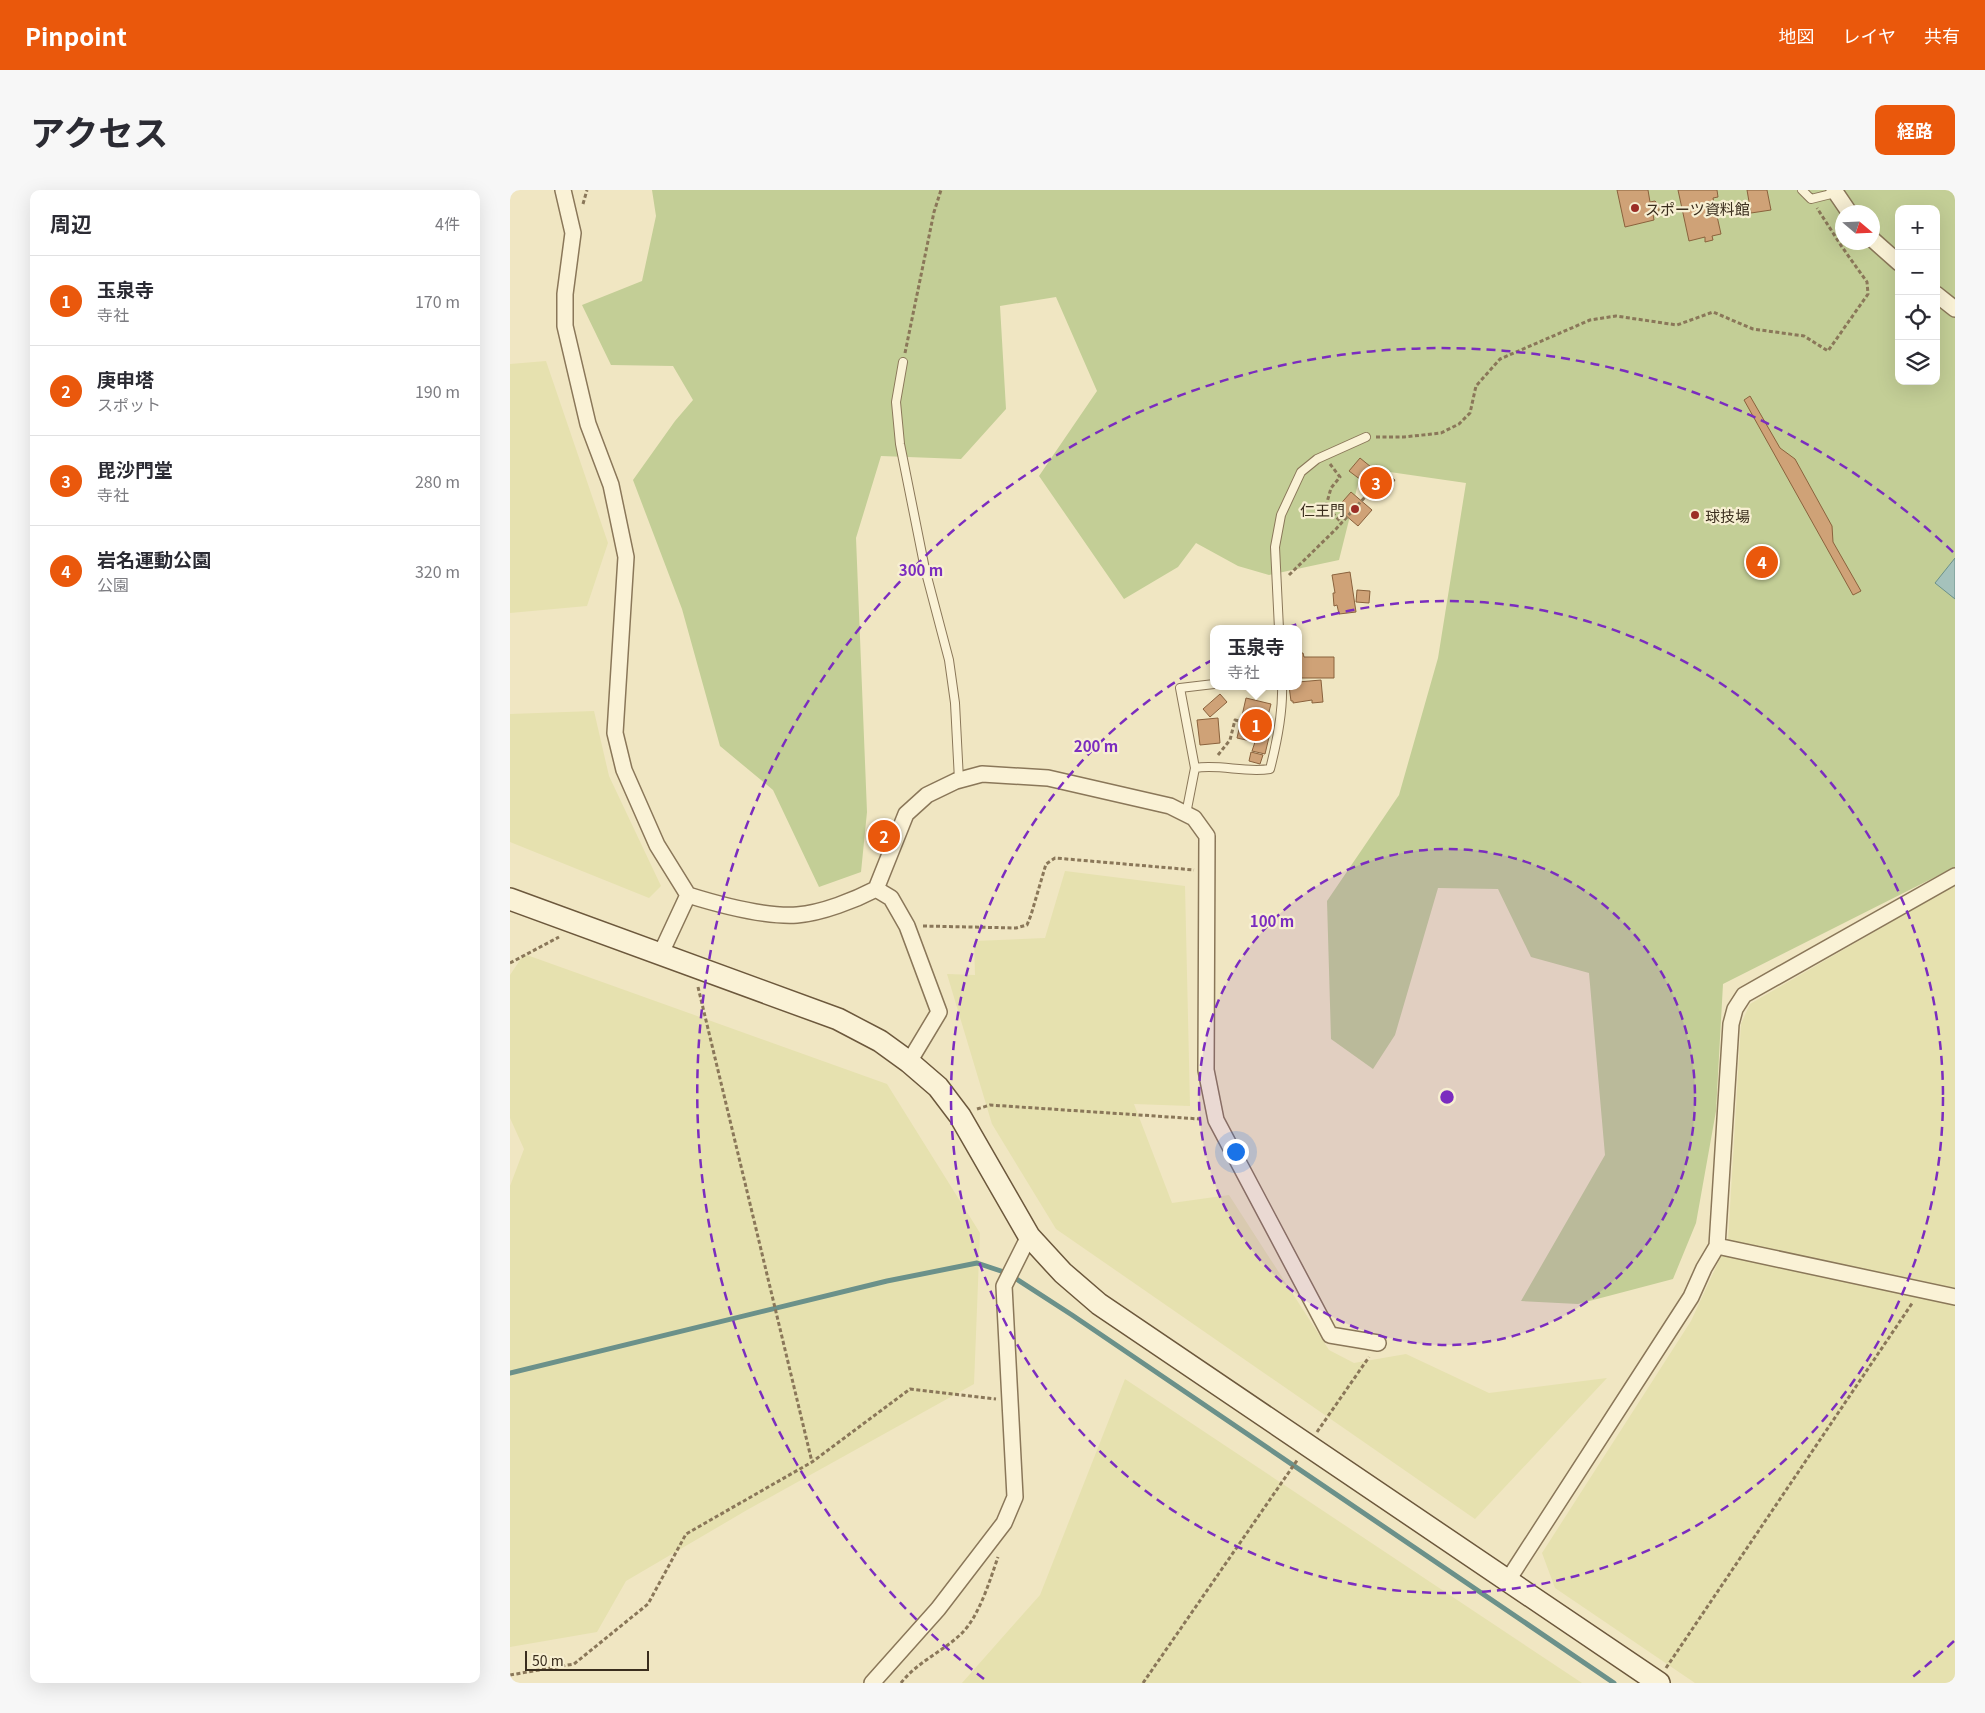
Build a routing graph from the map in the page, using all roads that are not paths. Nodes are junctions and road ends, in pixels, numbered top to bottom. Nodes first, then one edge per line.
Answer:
1 (564, 190) edge
2 (1802, 190) edge
3 (1834, 191) edge
4 (1844, 205) edge
5 (1880, 246) edge
6 (1895, 259) edge
7 (1937, 295) edge
8 (1955, 309) edge
9 (903, 362) road end
10 (1366, 437) road end
11 (1279, 625) edge
12 (1210, 684) edge
13 (1282, 690) edge
14 (1194, 768) junction
15 (959, 780) junction
16 (1186, 814) junction
17 (1955, 876) edge
18 (876, 889) junction
19 (688, 895) junction
20 (510, 898) edge
21 (661, 953) junction
22 (909, 1062) junction
23 (1030, 1236) junction
24 (1717, 1246) junction
25 (1955, 1297) edge
26 (1378, 1343) road end
27 (1508, 1580) junction
28 (1658, 1682) edge
29 (872, 1683) edge

1 - 19 street
2 - 3 lane
3 - 4 street
5 - 6 street
7 - 8 street
9 - 15 lane
10 - 11 lane
12 - 14 lane
13 - 14 lane
14 - 16 lane
15 - 16 street
15 - 18 street
16 - 26 street
17 - 24 street
18 - 19 street
18 - 22 street
19 - 21 street
20 - 21 street
21 - 22 street
22 - 23 street
23 - 27 street
23 - 29 street
24 - 25 street
24 - 27 street
27 - 28 street

